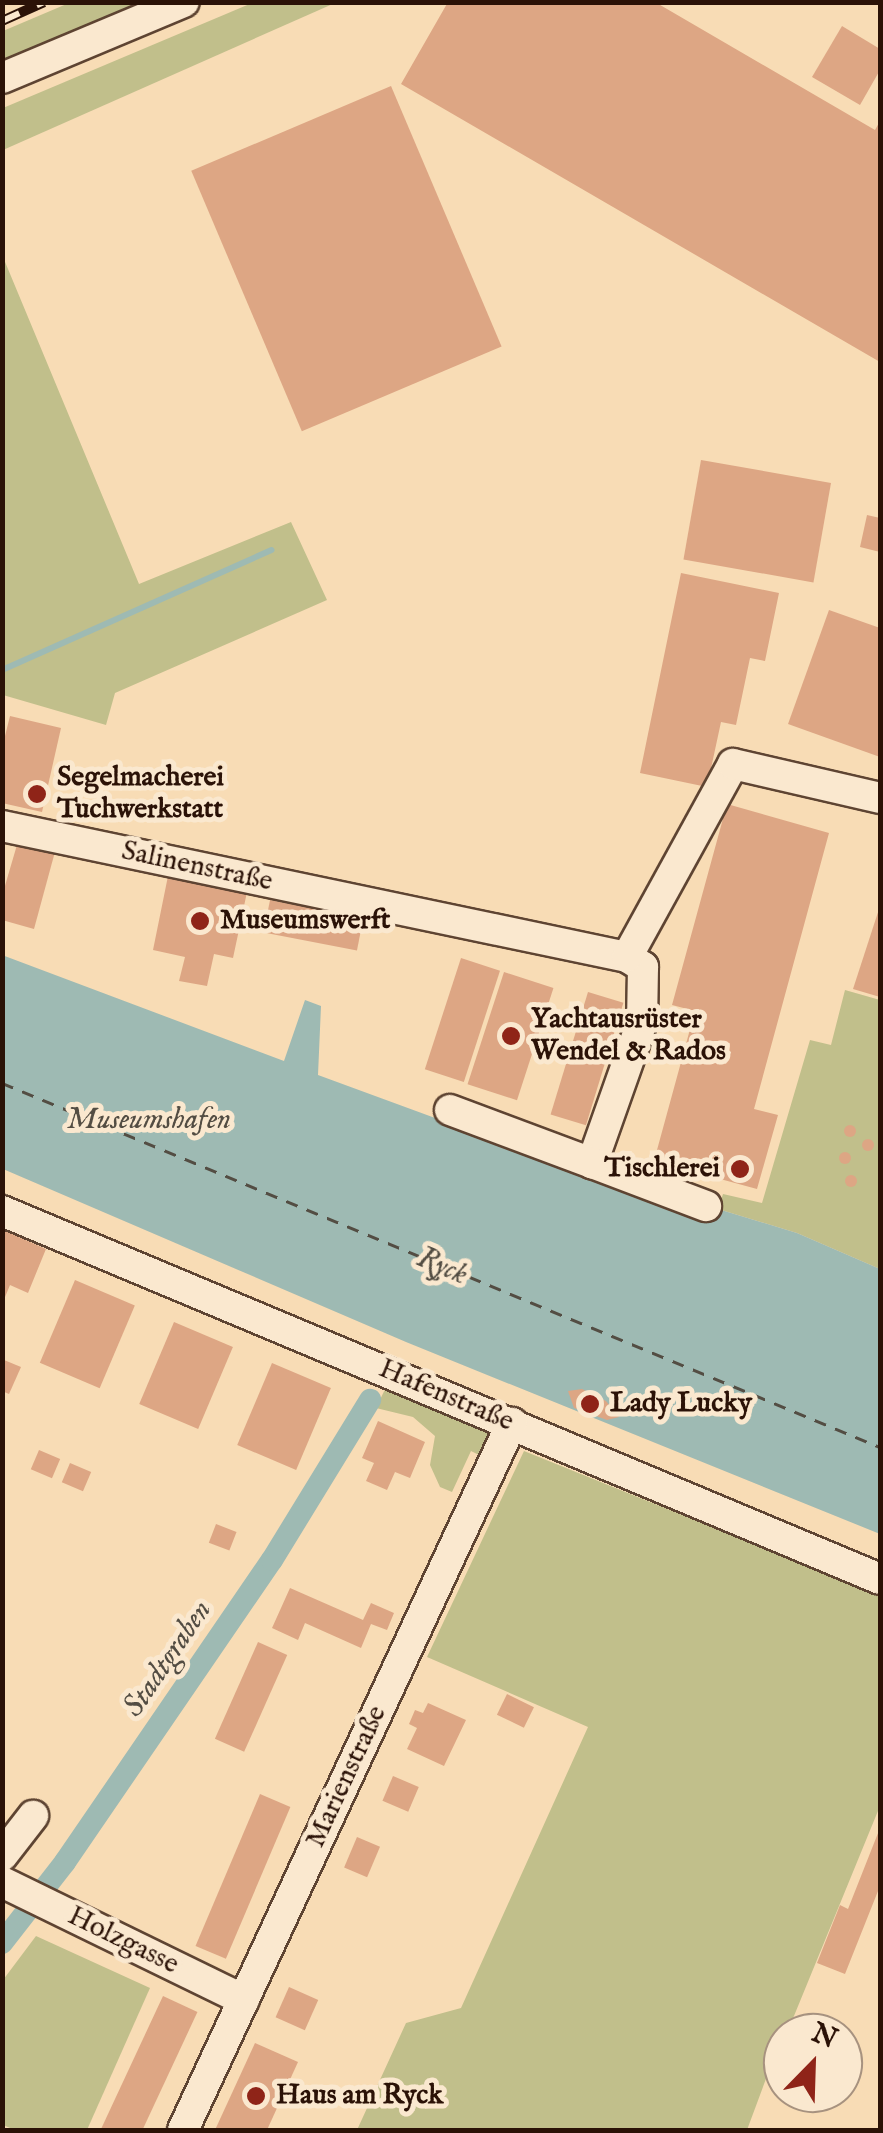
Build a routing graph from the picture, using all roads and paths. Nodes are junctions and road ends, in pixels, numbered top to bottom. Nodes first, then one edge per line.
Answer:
1 (184, 2) edge
2 (2, 78) edge
3 (880, 798) edge
4 (2, 826) edge
5 (627, 957) junction
6 (450, 1110) dead end
7 (592, 1162) junction
8 (706, 1206) dead end
9 (6, 1213) edge
10 (512, 1423) junction
11 (880, 1579) edge
12 (33, 1816) dead end
13 (2, 1856) edge
14 (7, 1884) edge
15 (244, 2000) junction
16 (183, 2130) edge

1 - 2 street
3 - 5 street
4 - 5 street, Salinenstraße
5 - 7 street
6 - 7 street
7 - 8 street
9 - 10 street, Hafenstraße
10 - 11 street, Hafenstraße
10 - 15 street, Marienstraße
12 - 13 street
14 - 15 street, Holzgasse
15 - 16 street, Marienstraße

